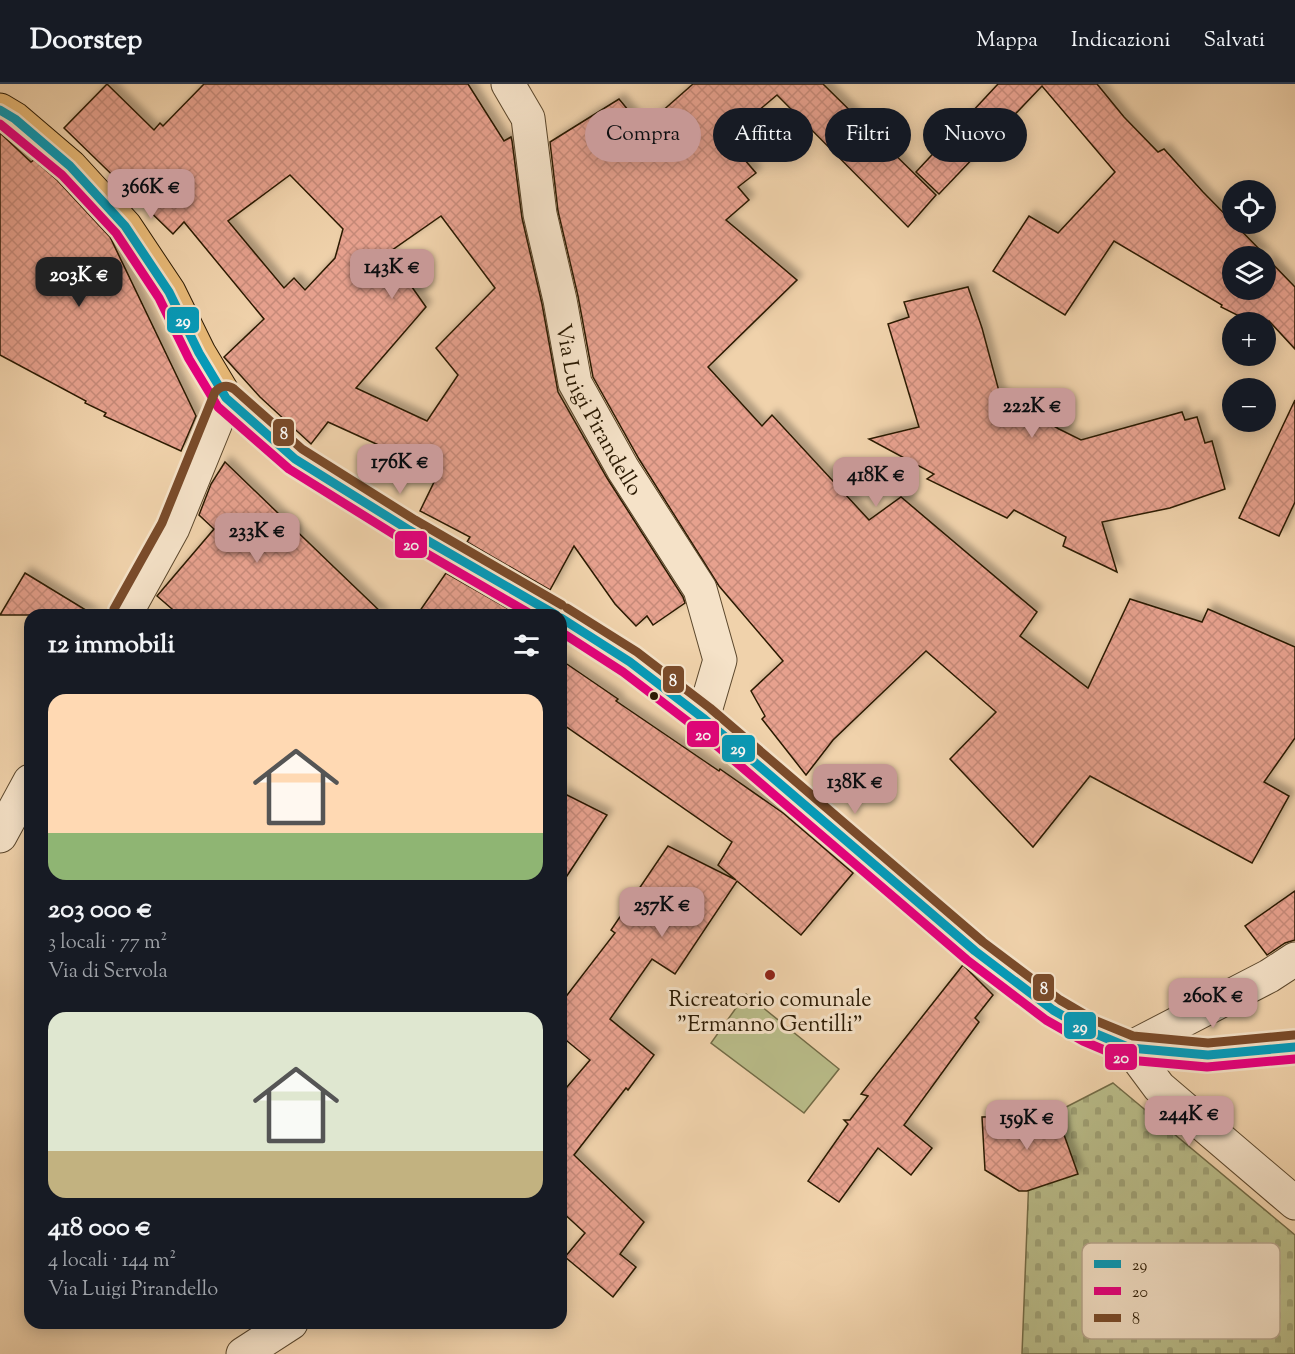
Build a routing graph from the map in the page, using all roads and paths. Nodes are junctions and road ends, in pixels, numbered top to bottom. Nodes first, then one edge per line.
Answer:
1 (508, 84) edge
2 (0, 110) edge
3 (226, 398) junction
4 (127, 609) edge
5 (546, 609) edge
6 (567, 622) edge
7 (703, 718) junction
8 (24, 792) edge
9 (0, 836) edge
10 (1295, 959) edge
11 (1295, 1047) edge
12 (1130, 1048) junction
13 (1295, 1203) edge
14 (282, 1329) edge
15 (243, 1354) edge

1 - 7 street, Via Luigi Pirandello
2 - 3 main road
3 - 4 street
3 - 5 main road
6 - 7 main road
7 - 12 main road
8 - 9 street
10 - 12 street
11 - 12 main road
12 - 13 street
14 - 15 street

